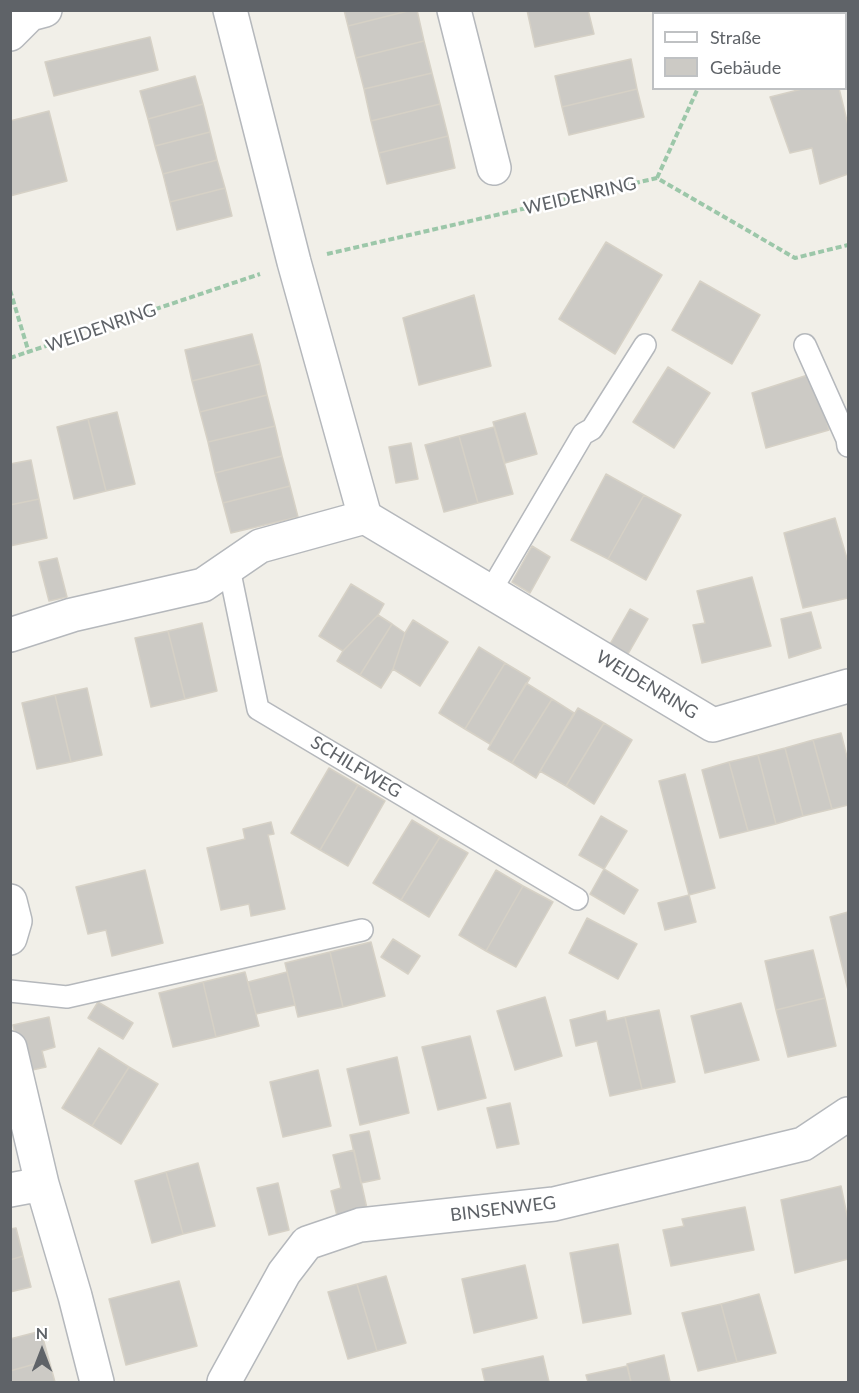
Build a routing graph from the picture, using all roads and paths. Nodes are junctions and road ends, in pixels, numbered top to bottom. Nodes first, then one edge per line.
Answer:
1 (45, 10) edge
2 (230, 10) edge
3 (454, 10) edge
4 (10, 34) edge
5 (697, 90) edge
6 (494, 168) dead end
7 (657, 178) junction
8 (849, 245) edge
9 (294, 262) junction
10 (10, 290) edge
11 (645, 345) dead end
12 (805, 345) dead end
13 (29, 353) junction
14 (10, 358) edge
15 (849, 446) edge
16 (365, 517) junction
17 (229, 568) junction
18 (490, 592) junction
19 (10, 635) edge
20 (849, 686) edge
21 (578, 899) dead end
22 (10, 901) edge
23 (363, 930) dead end
24 (10, 938) edge
25 (10, 991) edge
26 (10, 1048) edge
27 (849, 1114) edge
28 (42, 1184) junction
29 (10, 1190) edge
30 (97, 1383) edge
31 (224, 1383) edge

1 - 4 street
2 - 9 street
3 - 6 street
5 - 7 path
7 - 8 path, WEIDENRING
7 - 9 path, WEIDENRING
9 - 13 path, WEIDENRING
9 - 16 street
10 - 13 path
11 - 18 lane
12 - 15 lane
13 - 14 path, WEIDENRING
16 - 17 street
16 - 18 street, WEIDENRING
17 - 19 street
17 - 21 lane, SCHILFWEG
18 - 20 street, WEIDENRING
22 - 24 street
23 - 25 lane
26 - 28 street
27 - 31 street, BINSENWEG
28 - 29 street
28 - 30 street

